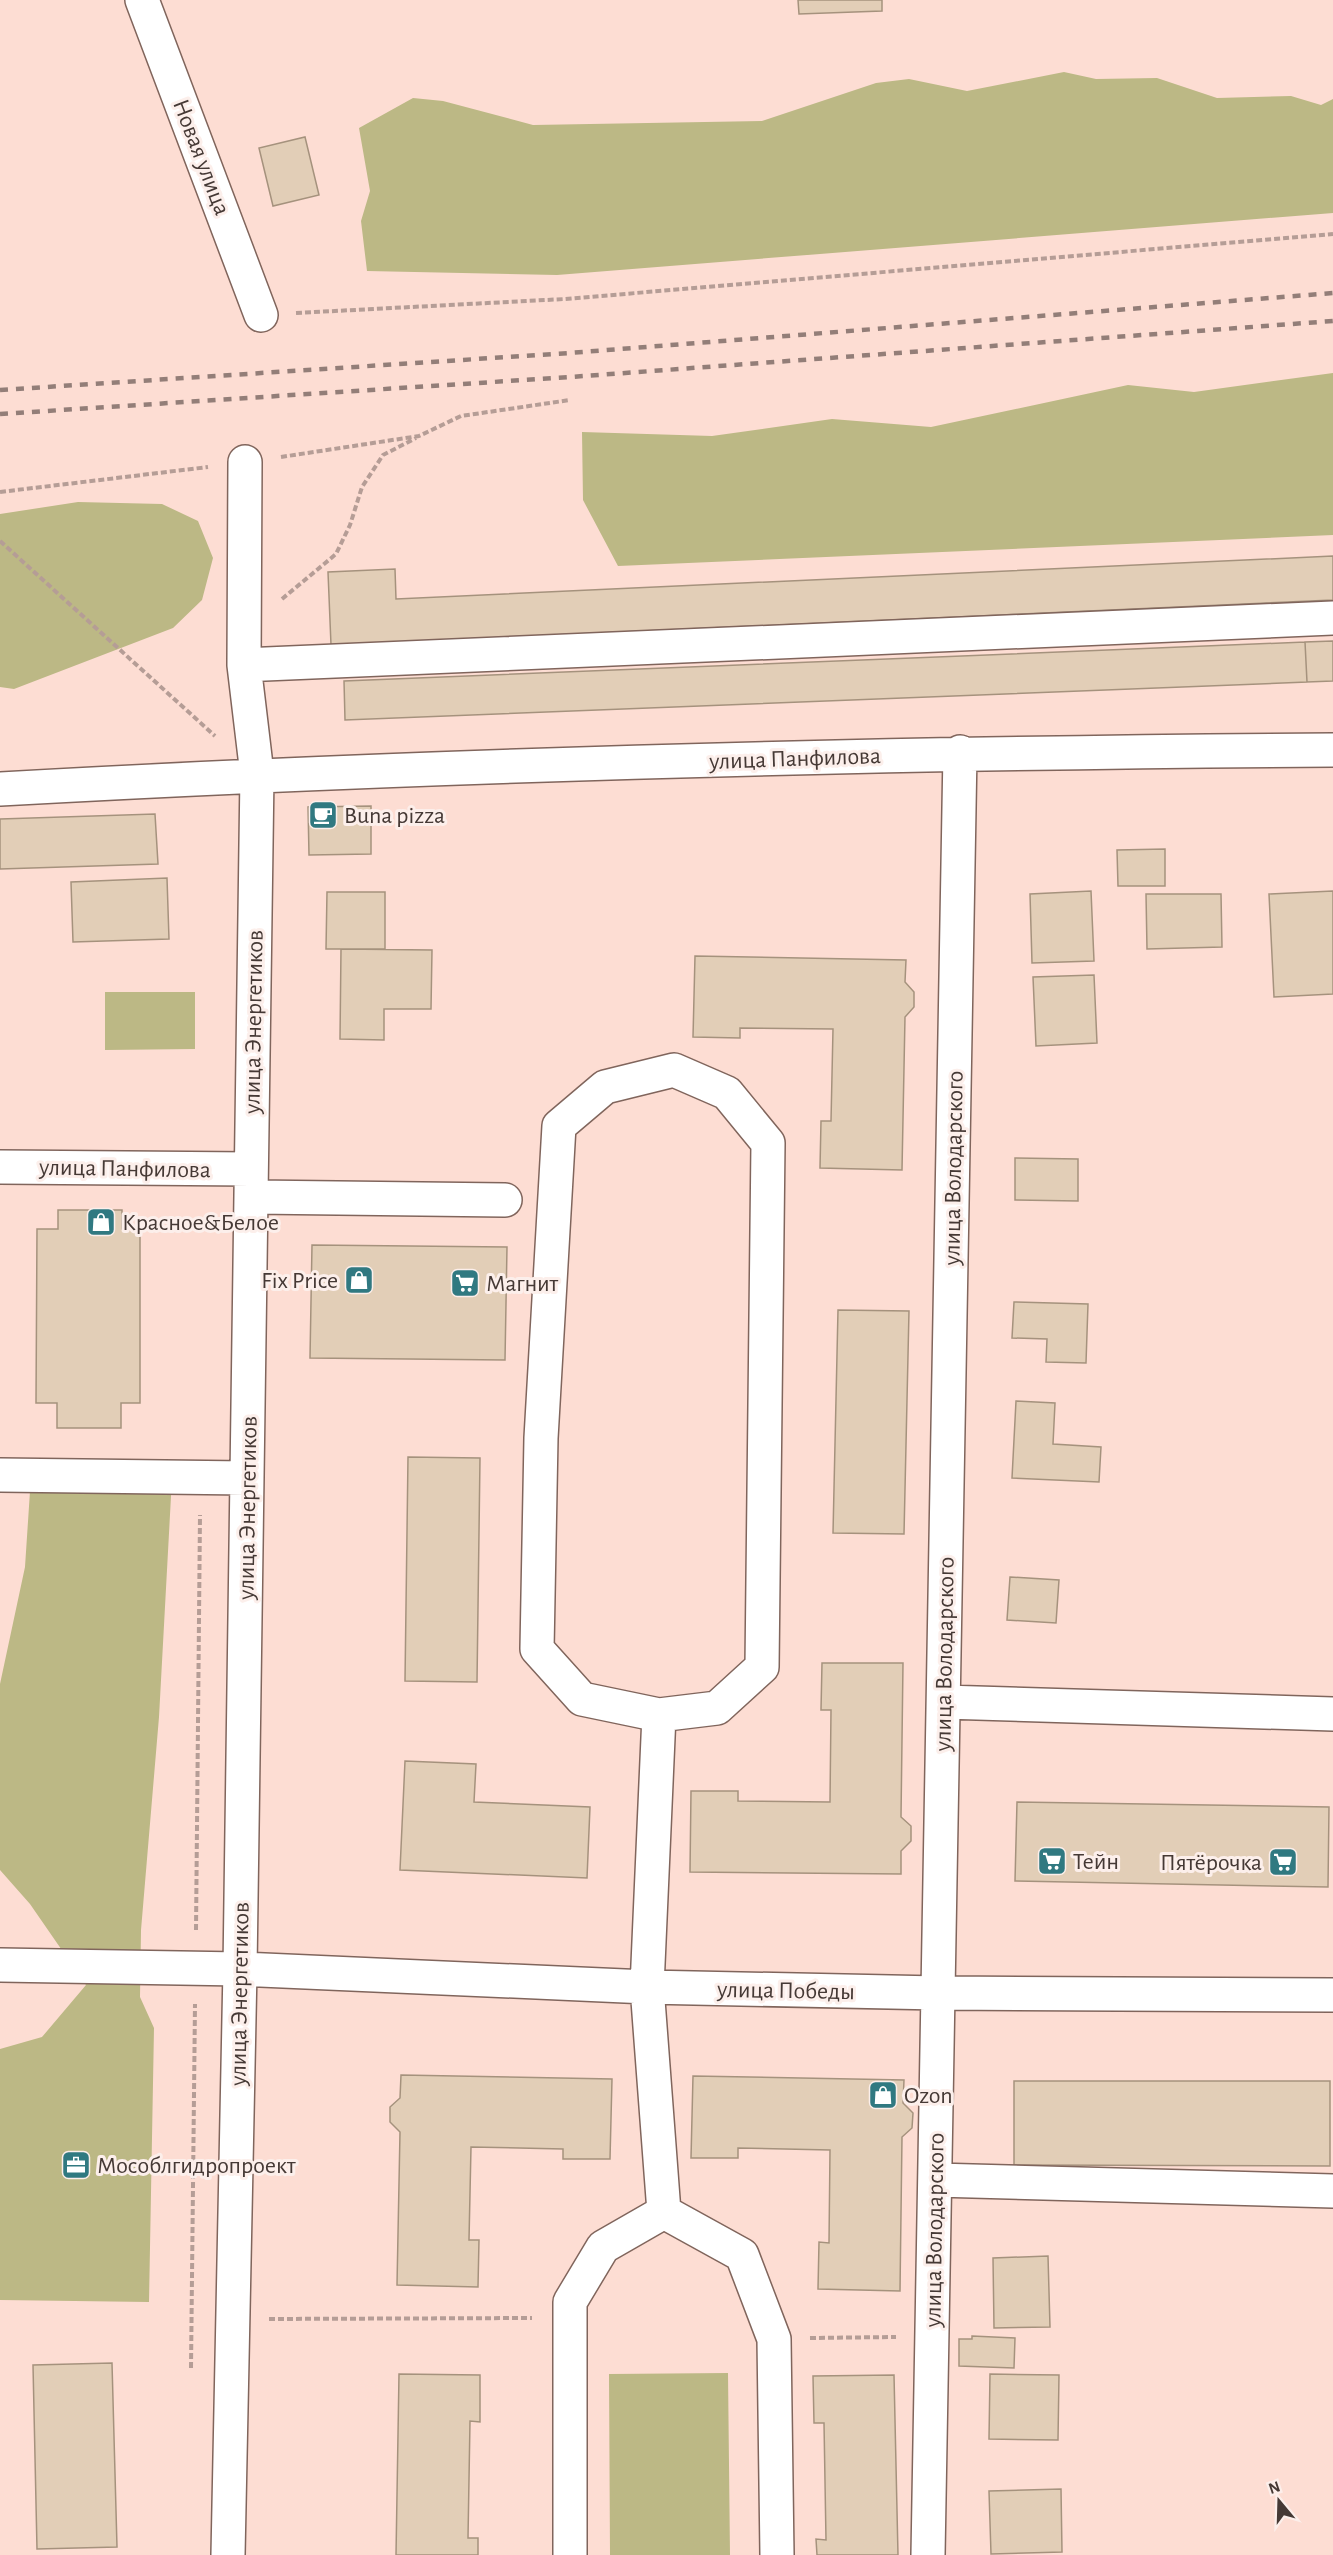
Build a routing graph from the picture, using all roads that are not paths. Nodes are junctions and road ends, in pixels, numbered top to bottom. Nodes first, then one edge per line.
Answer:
1 (142, 0) edge
2 (261, 315) road end
3 (244, 462) road end
4 (1333, 618) edge
5 (244, 665) junction
6 (1333, 750) edge
7 (960, 752) junction
8 (257, 774) junction
9 (0, 789) edge
10 (0, 1167) edge
11 (251, 1183) junction
12 (505, 1200) dead end
13 (0, 1475) edge
14 (247, 1478) junction
15 (944, 1702) junction
16 (1333, 1714) edge
17 (659, 1715) junction
18 (0, 1965) edge
19 (240, 1969) junction
20 (647, 1987) junction
21 (938, 1993) junction
22 (1333, 1995) edge
23 (936, 2180) junction
24 (1333, 2191) edge
25 (664, 2212) junction
26 (228, 2555) edge
27 (570, 2555) edge
28 (777, 2555) edge
29 (928, 2555) edge

1 - 2 street, Новая улица
3 - 5 street, улица Энергетиков
4 - 5 street
5 - 8 street, улица Энергетиков
6 - 7 street, улица Панфилова
7 - 8 street, улица Панфилова
7 - 15 street, улица Володарского
8 - 9 street, улица Панфилова
8 - 11 street, улица Энергетиков
10 - 11 street, улица Панфилова
11 - 12 street, улица Панфилова
11 - 14 street, улица Энергетиков
13 - 14 street
14 - 19 street, улица Энергетиков
15 - 16 street
15 - 21 street, улица Володарского
17 - 17 street
17 - 20 street
18 - 19 street, улица Победы
19 - 20 street, улица Победы
19 - 26 street, улица Энергетиков
20 - 21 street, улица Победы
20 - 25 street
21 - 22 street, улица Победы
21 - 23 street, улица Володарского
23 - 24 street
23 - 29 street, улица Володарского
25 - 27 street
25 - 28 street

